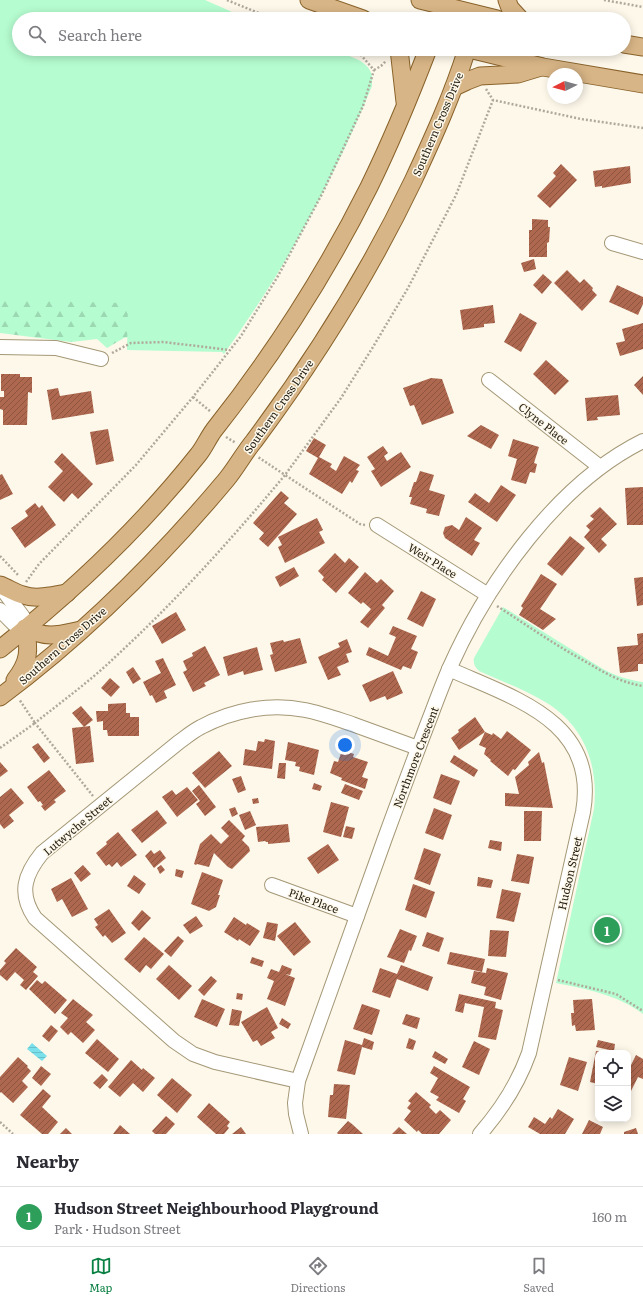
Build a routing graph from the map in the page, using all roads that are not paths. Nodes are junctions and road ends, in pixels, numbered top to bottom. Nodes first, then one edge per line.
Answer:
1 (309, 0) edge
2 (420, 0) edge
3 (506, 0) edge
4 (441, 8) edge
5 (479, 11) edge
6 (342, 12) edge
7 (514, 12) edge
8 (631, 45) edge
9 (643, 47) edge
10 (400, 56) edge
11 (425, 56) edge
12 (465, 56) edge
13 (497, 56) edge
14 (543, 67) junction
15 (643, 84) edge
16 (454, 87) junction
17 (406, 104) junction
18 (612, 243) dead end
19 (643, 252) edge
20 (0, 347) edge
21 (100, 359) road end
22 (489, 380) dead end
23 (643, 441) edge
24 (600, 467) junction
25 (377, 525) road end
26 (0, 586) edge
27 (67, 592) junction
28 (487, 597) junction
29 (0, 610) edge
30 (25, 628) junction
31 (81, 630) junction
32 (0, 649) edge
33 (449, 669) junction
34 (5, 693) edge
35 (418, 748) junction
36 (272, 885) dead end
37 (357, 916) junction
38 (298, 1081) junction
39 (301, 1134) edge
40 (480, 1134) edge

1 - 6 main road
2 - 4 main road
3 - 7 main road
4 - 5 main road
8 - 9 main road
10 - 17 main road
11 - 17 main road
12 - 16 main road, Southern Cross Drive
13 - 14 main road
14 - 15 main road
14 - 16 main road
16 - 31 main road, Southern Cross Drive
17 - 27 main road
18 - 19 street
20 - 21 street
22 - 24 street, Clyne Place
23 - 24 street, Northmore Crescent
24 - 28 street, Northmore Crescent
25 - 28 street, Weir Place
26 - 27 main road
26 - 30 street
27 - 30 main road
28 - 33 street, Northmore Crescent
29 - 30 street
30 - 31 main road
30 - 32 main road
30 - 34 main road
31 - 34 main road, Southern Cross Drive
33 - 35 street, Northmore Crescent
33 - 40 street, Hudson Street
35 - 37 street, Northmore Crescent
35 - 38 street, Lutwyche Street
36 - 37 street, Pike Place
37 - 38 street, Northmore Crescent
38 - 39 street, Northmore Crescent

